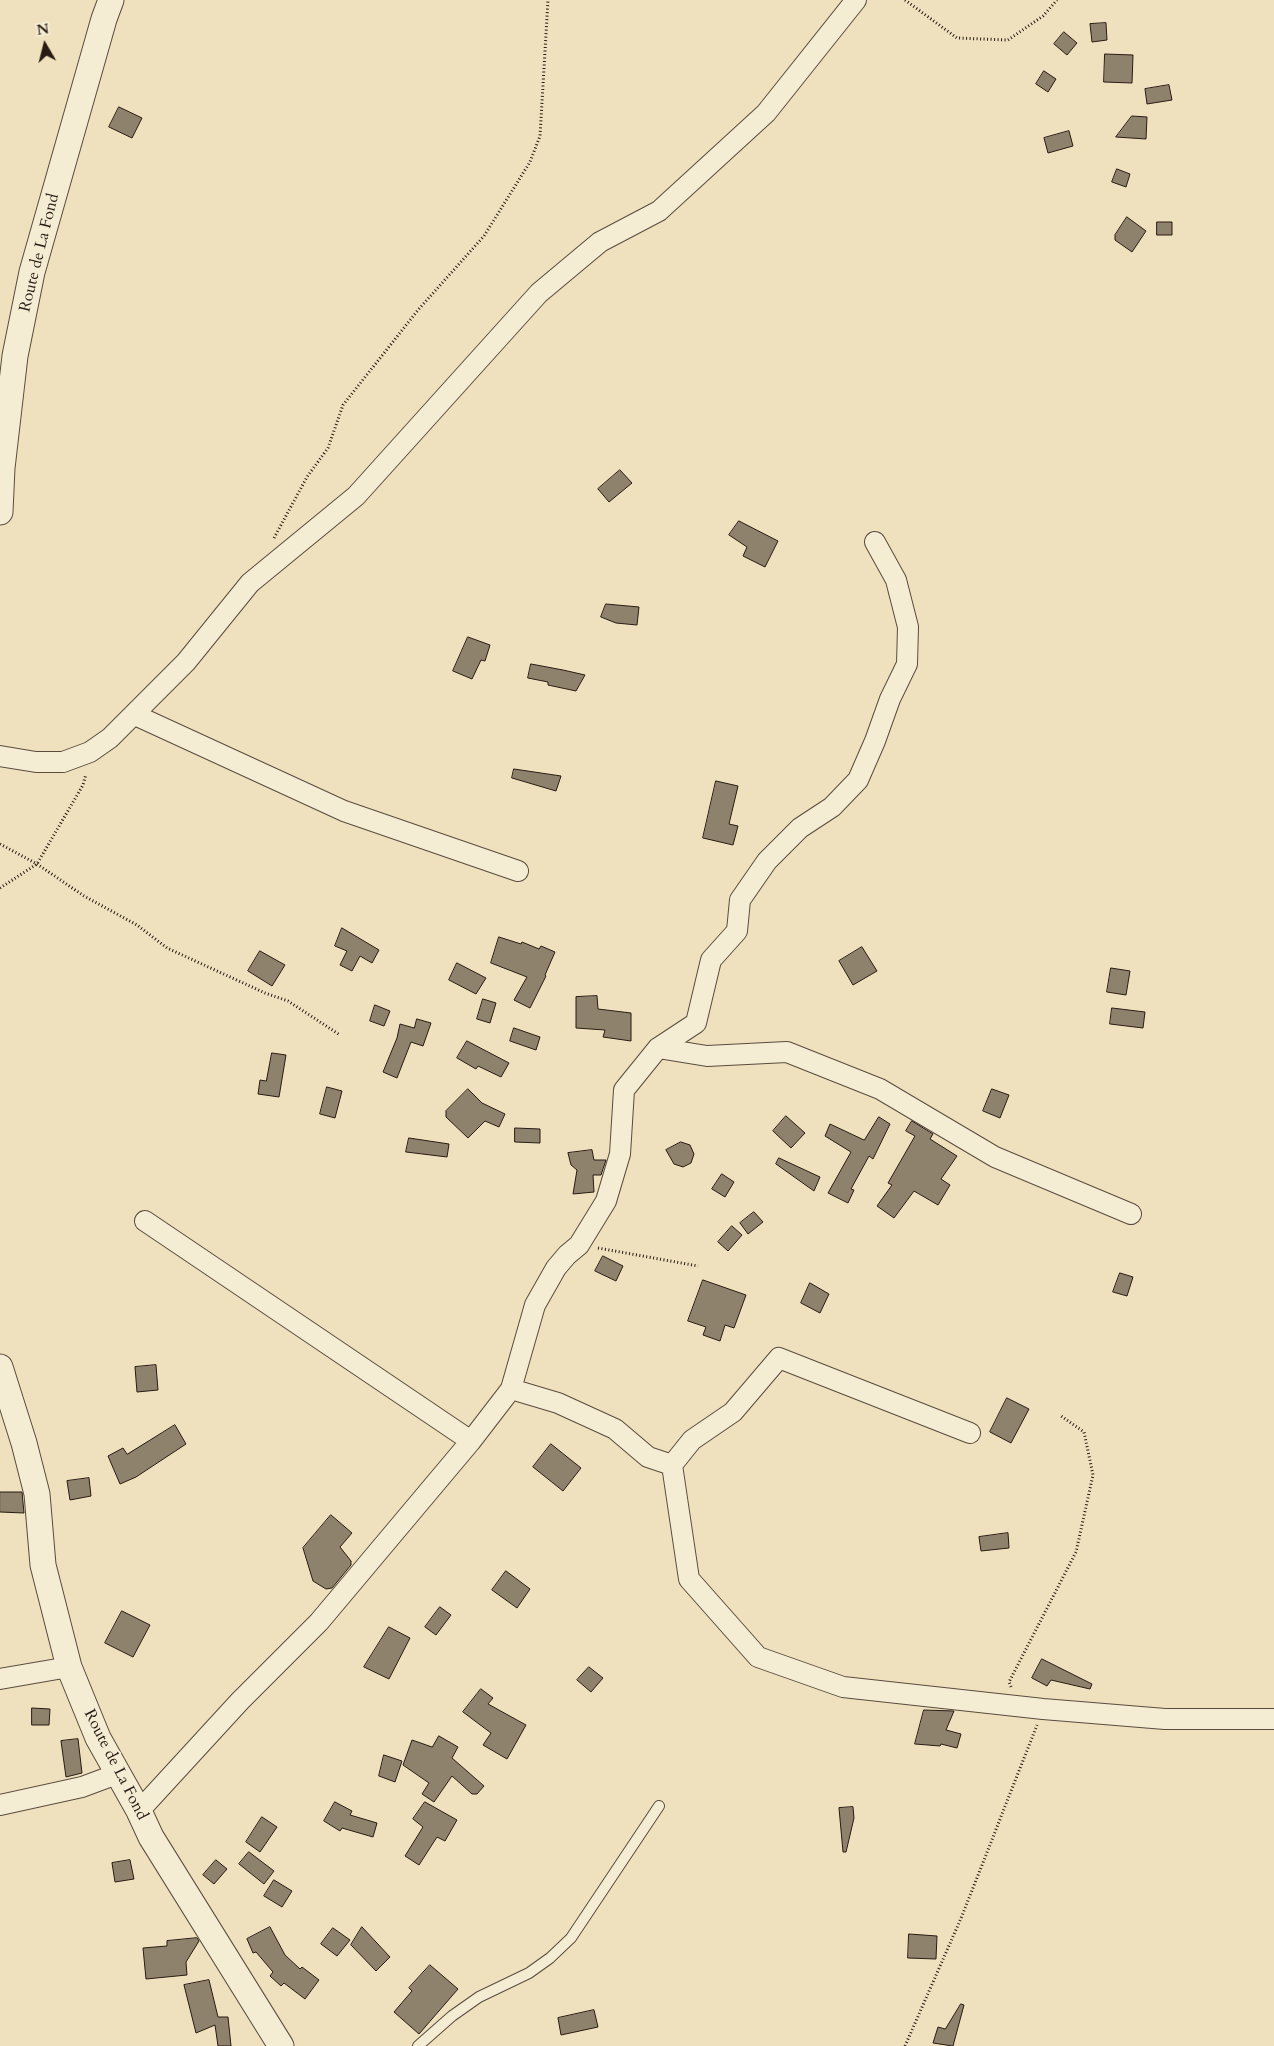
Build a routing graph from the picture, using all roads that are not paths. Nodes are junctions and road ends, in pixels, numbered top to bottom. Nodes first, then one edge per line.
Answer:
1 (111, 0) edge
2 (856, 0) edge
3 (0, 512) edge
4 (875, 542) dead end
5 (135, 715) junction
6 (0, 756) edge
7 (518, 871) dead end
8 (658, 1048) junction
9 (1132, 1214) dead end
10 (145, 1221) dead end
11 (0, 1367) edge
12 (512, 1389) junction
13 (970, 1434) dead end
14 (470, 1441) junction
15 (672, 1466) junction
16 (69, 1667) junction
17 (0, 1678) edge
18 (1274, 1719) edge
19 (117, 1774) junction
20 (0, 1805) edge
21 (659, 1806) dead end
22 (139, 1811) junction
23 (281, 2046) edge
24 (418, 2046) edge

1 - 3 street, Route de La Fond
2 - 5 street
4 - 8 street
5 - 6 street
5 - 7 street
8 - 9 street
8 - 12 street
10 - 14 street
11 - 16 street, Route de La Fond
12 - 14 street
12 - 15 street
13 - 15 street
14 - 22 street
15 - 18 street
16 - 17 street
16 - 19 street, Route de La Fond
19 - 20 street
19 - 22 street, Route de La Fond
21 - 24 lane
22 - 23 street, Route de La Fond

